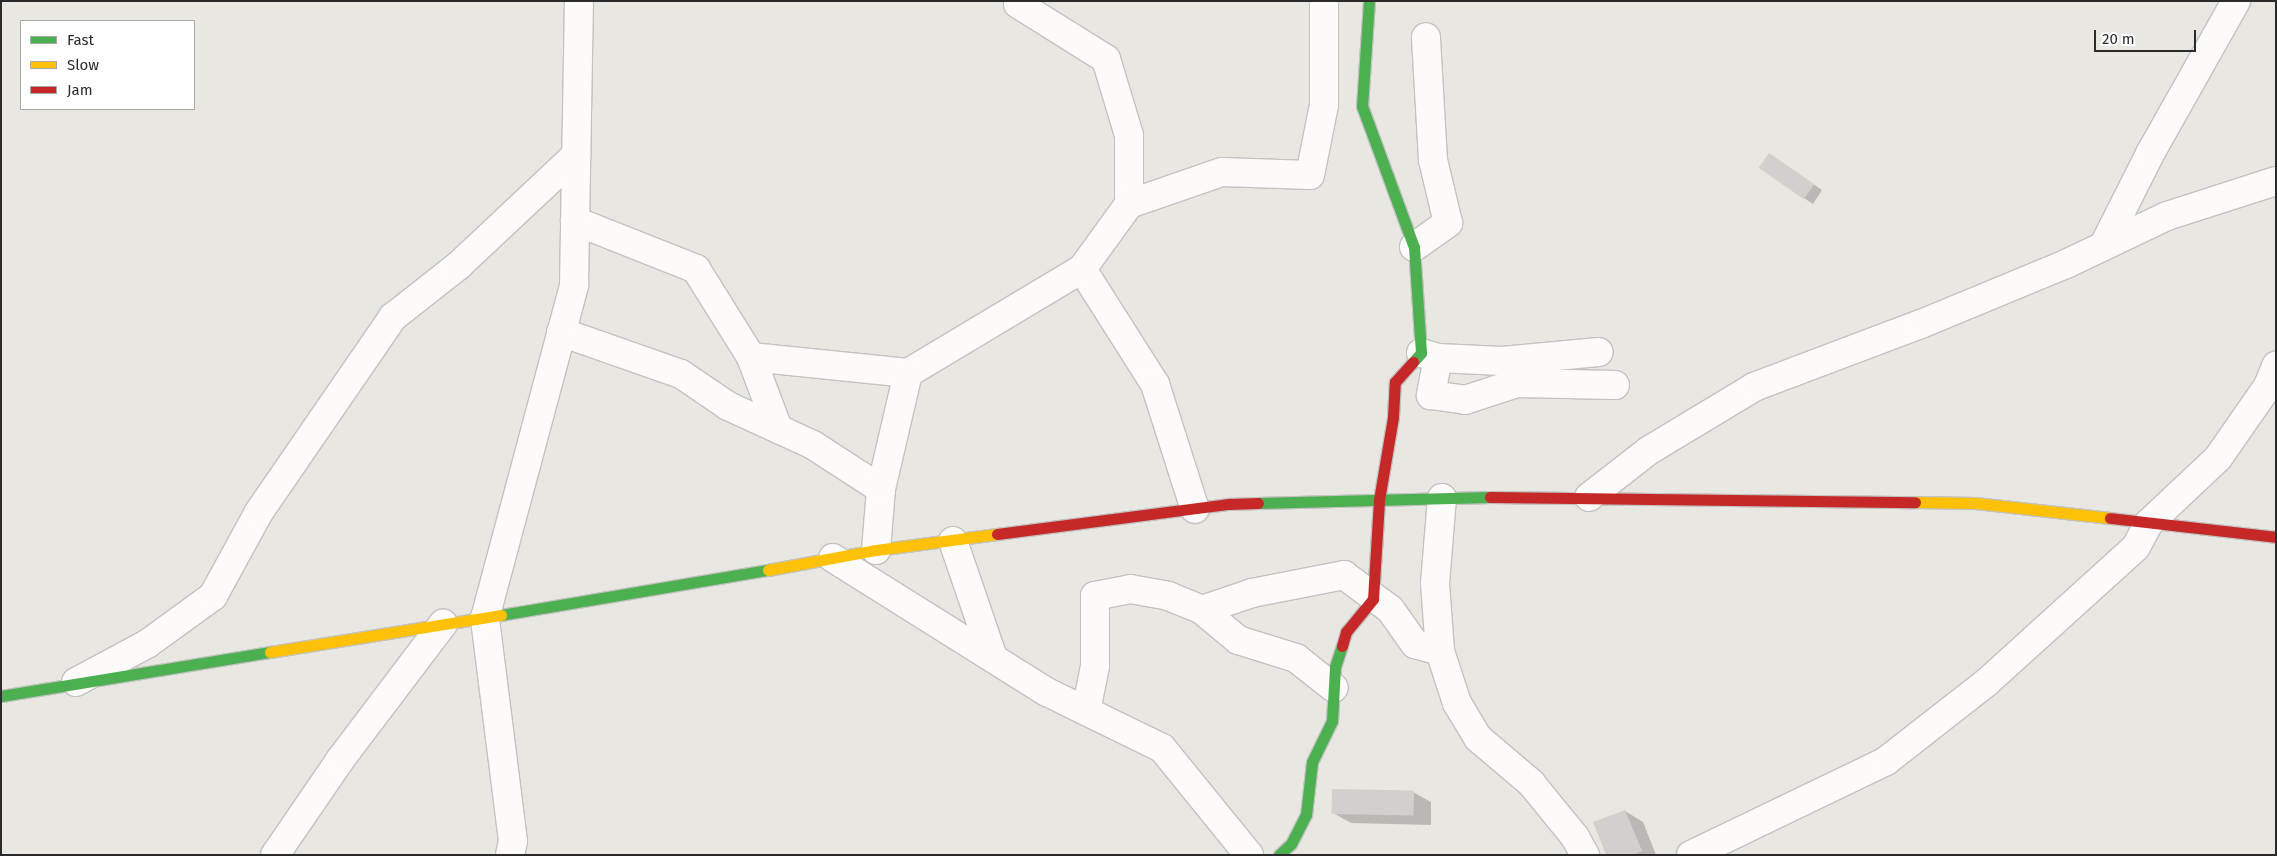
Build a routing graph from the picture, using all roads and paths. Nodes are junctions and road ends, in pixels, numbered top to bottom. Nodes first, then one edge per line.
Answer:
1 (579, 1) edge
2 (1324, 1) edge
3 (1369, 1) edge
4 (2236, 1) edge
5 (1018, 4) dead end
6 (1426, 37) dead end
7 (1324, 105) junction
8 (1362, 106) junction
9 (576, 154) junction
10 (2276, 181) edge
11 (1129, 204) junction
12 (575, 221) junction
13 (2104, 245) junction
14 (1414, 248) junction
15 (1082, 270) junction
16 (561, 332) junction
17 (1599, 352) dead end
18 (1430, 356) junction
19 (751, 357) junction
20 (2276, 366) edge
21 (908, 374) junction
22 (1615, 385) dead end
23 (2266, 398) edge
24 (778, 429) junction
25 (881, 488) junction
26 (1589, 497) junction
27 (1442, 498) junction
28 (1379, 500) junction
29 (1195, 509) junction
30 (2149, 523) junction
31 (2276, 537) edge
32 (953, 540) junction
33 (876, 550) junction
34 (833, 558) junction
35 (1373, 599) junction
36 (1202, 610) junction
37 (485, 618) junction
38 (443, 624) junction
39 (1440, 651) junction
40 (993, 658) junction
41 (73, 684) junction
42 (1334, 688) junction
43 (5, 698) edge
44 (1086, 711) junction
45 (275, 855) edge
46 (510, 855) edge
47 (1249, 855) edge
48 (1279, 855) edge
49 (1584, 855) edge
50 (1691, 855) edge

1 - 9 street
2 - 7 street
3 - 8 main road
4 - 13 street
5 - 11 street
6 - 14 street
7 - 8 street
7 - 11 street
8 - 14 main road
9 - 12 street
9 - 41 street
10 - 13 street
11 - 15 street
12 - 16 street
12 - 19 street
13 - 26 street
14 - 18 main road
15 - 21 street
15 - 29 street
16 - 24 street
16 - 37 street
17 - 18 street
18 - 22 street
18 - 28 main road
19 - 21 street
19 - 24 street
20 - 23 street
21 - 25 street
23 - 30 street
24 - 25 street
25 - 33 street
26 - 27 main road
26 - 30 main road
27 - 28 main road
27 - 39 street
28 - 29 main road
28 - 35 main road
29 - 32 main road
30 - 31 main road
30 - 50 street
32 - 33 main road
32 - 40 street
33 - 34 main road
34 - 37 main road
34 - 40 street
35 - 36 street
35 - 39 street
35 - 42 main road
36 - 42 street
36 - 44 street
37 - 38 main road
37 - 46 street
38 - 41 main road
38 - 45 street
39 - 49 street
40 - 44 street
41 - 43 main road
42 - 48 main road
44 - 47 street

